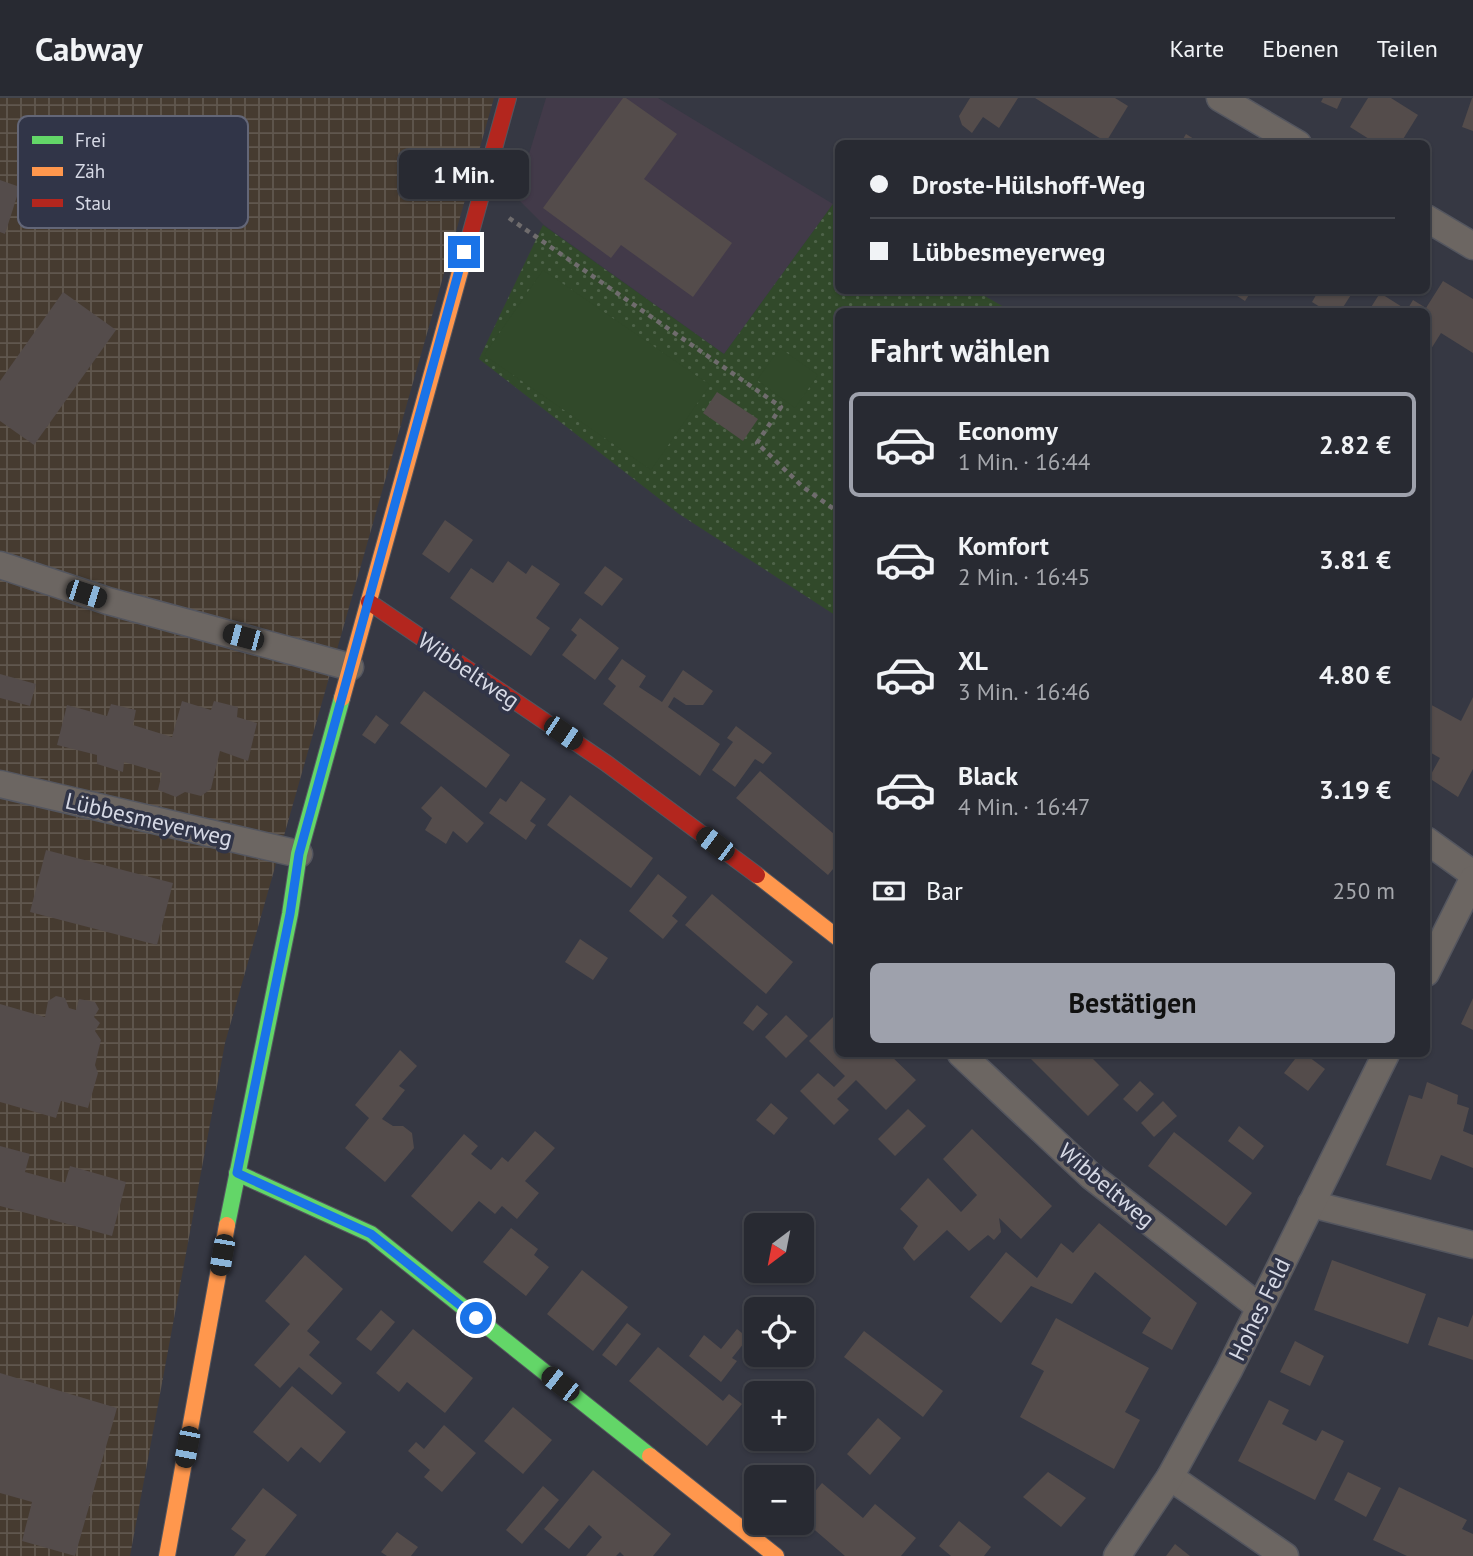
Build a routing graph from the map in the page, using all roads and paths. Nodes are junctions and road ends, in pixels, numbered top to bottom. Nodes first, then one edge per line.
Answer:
1 (508, 98) edge
2 (1220, 98) edge
3 (1291, 140) edge
4 (480, 198) junction
5 (1430, 221) edge
6 (1473, 246) edge
7 (835, 510) edge
8 (0, 565) edge
9 (369, 602) junction
10 (351, 667) junction
11 (0, 784) edge
12 (1430, 843) edge
13 (299, 854) junction
14 (1473, 877) edge
15 (835, 935) edge
16 (1430, 965) edge
17 (964, 1057) edge
18 (1384, 1057) edge
19 (237, 1173) junction
20 (1311, 1204) junction
21 (1473, 1245) edge
22 (1259, 1307) junction
23 (1170, 1477) junction
24 (167, 1556) edge
25 (776, 1556) edge
26 (1117, 1556) edge
27 (1285, 1556) edge

1 - 4 street
2 - 3 street
4 - 7 path
4 - 9 street
5 - 6 street
8 - 10 street
9 - 10 street
9 - 15 street, Wibbeltweg
10 - 13 street
11 - 13 street, Lübbesmeyerweg
12 - 14 street
13 - 19 street
14 - 16 street
17 - 22 street, Wibbeltweg
18 - 20 street, Hohes Feld
19 - 24 street
19 - 25 street
20 - 21 street
20 - 22 street, Hohes Feld
22 - 23 street, Hohes Feld
23 - 26 street, Hohes Feld
23 - 27 street

